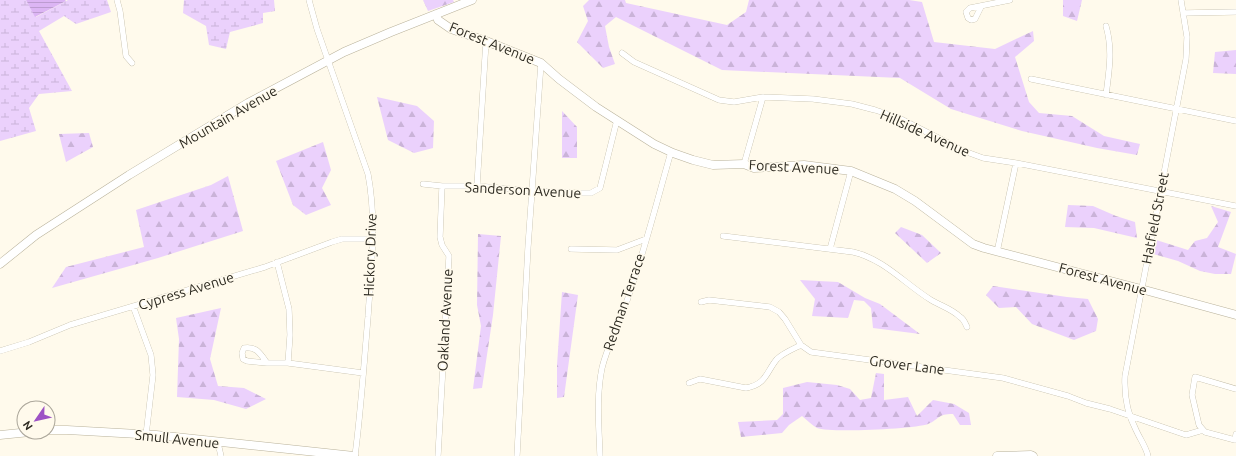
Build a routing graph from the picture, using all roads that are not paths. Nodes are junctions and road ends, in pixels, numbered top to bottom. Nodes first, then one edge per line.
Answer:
1 (117, 0) edge
2 (309, 0) edge
3 (472, 0) edge
4 (1010, 0) edge
5 (1181, 0) edge
6 (981, 7) dead end
7 (1236, 12) edge
8 (1183, 13) junction
9 (436, 14) junction
10 (1106, 26) dead end
11 (486, 41) junction
12 (622, 53) dead end
13 (328, 60) junction
14 (132, 63) dead end
15 (540, 63) junction
16 (1031, 79) dead end
17 (1106, 95) junction
18 (763, 97) junction
19 (1176, 109) junction
20 (617, 120) junction
21 (1236, 121) edge
22 (672, 152) junction
23 (1016, 163) junction
24 (744, 164) junction
25 (851, 171) junction
26 (423, 184) dead end
27 (442, 186) junction
28 (477, 186) junction
29 (532, 191) junction
30 (1161, 191) junction
31 (1236, 206) edge
32 (723, 236) dead end
33 (372, 238) junction
34 (646, 239) junction
35 (571, 249) dead end
36 (830, 249) junction
37 (997, 252) junction
38 (277, 262) junction
39 (0, 264) edge
40 (1142, 288) junction
41 (701, 302) dead end
42 (133, 306) junction
43 (1236, 314) edge
44 (967, 327) dead end
45 (801, 345) junction
46 (0, 351) edge
47 (267, 362) dead end
48 (288, 363) junction
49 (363, 373) junction
50 (689, 383) dead end
51 (1236, 389) edge
52 (1129, 416) junction
53 (56, 430) edge
54 (1203, 430) junction
55 (16, 433) edge
56 (1236, 434) edge
57 (0, 435) edge
58 (146, 435) junction
59 (218, 443) junction
60 (221, 456) edge
61 (355, 456) edge
62 (438, 456) edge
63 (517, 456) edge
64 (600, 456) edge
65 (997, 456) edge
66 (1033, 456) edge
67 (1148, 456) edge

1 - 14 street
2 - 13 street, Hickory Drive
3 - 9 street, Mountain Avenue
4 - 6 street
5 - 8 street, Hatfield Street
7 - 8 street
8 - 19 street, Hatfield Street
9 - 11 street, Forest Avenue
9 - 13 street, Mountain Avenue
10 - 17 street
11 - 15 street, Forest Avenue
11 - 28 street
12 - 18 street, Hillside Avenue
13 - 33 street, Hickory Drive
13 - 39 street, Mountain Avenue
15 - 20 street, Forest Avenue
15 - 29 street
16 - 17 street
17 - 19 street
18 - 23 street, Hillside Avenue
18 - 24 street
19 - 21 street
19 - 30 street, Hatfield Street
20 - 22 street, Forest Avenue
20 - 29 street, Sanderson Avenue
22 - 24 street, Forest Avenue
22 - 34 street, Redman Terrace
23 - 30 street, Hillside Avenue
23 - 37 street
24 - 25 street, Forest Avenue
25 - 36 street
25 - 37 street, Forest Avenue
26 - 27 street, Sanderson Avenue
27 - 28 street, Sanderson Avenue
27 - 62 street, Oakland Avenue
28 - 29 street, Sanderson Avenue
29 - 63 street
30 - 31 street, Hillside Avenue
30 - 40 street, Hatfield Street
32 - 36 street
33 - 38 street, Cypress Avenue
33 - 49 street, Hickory Drive
34 - 35 street
34 - 64 street, Redman Terrace
36 - 44 street
37 - 40 street, Forest Avenue
38 - 42 street, Cypress Avenue
38 - 48 street
40 - 43 street, Forest Avenue
40 - 52 street, Hatfield Street
41 - 45 street
42 - 46 street, Cypress Avenue
42 - 58 street
45 - 50 street
45 - 52 street, Grover Lane
47 - 48 street
48 - 49 street
49 - 61 street, Hickory Drive
51 - 54 street
52 - 54 street, Grover Lane
52 - 67 street, Hatfield Street
53 - 58 street, Smull Avenue
54 - 56 street
55 - 57 street
58 - 59 street, Smull Avenue
59 - 60 street
59 - 61 street, Smull Avenue
65 - 66 street

